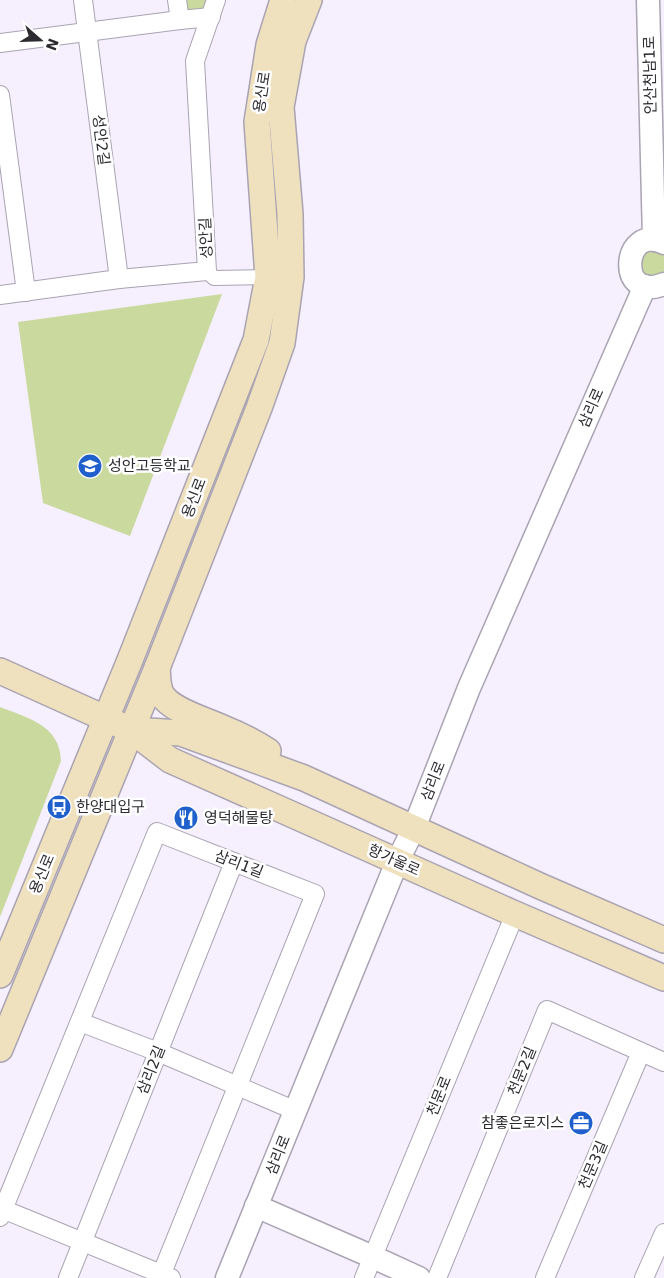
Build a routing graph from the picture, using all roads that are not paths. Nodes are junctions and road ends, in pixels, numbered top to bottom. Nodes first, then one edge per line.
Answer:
1 (83, 0) edge
2 (177, 0) edge
3 (216, 0) edge
4 (283, 0) edge
5 (309, 0) edge
6 (648, 0) edge
7 (210, 17) junction
8 (180, 20) junction
9 (87, 32) junction
10 (0, 43) edge
11 (0, 95) edge
12 (659, 242) edge
13 (207, 271) junction
14 (268, 277) junction
15 (119, 279) junction
16 (658, 290) edge
17 (26, 292) junction
18 (0, 295) edge
19 (157, 668) junction
20 (3, 670) edge
21 (106, 719) junction
22 (131, 730) junction
23 (304, 778) junction
24 (414, 828) junction
25 (234, 862) junction
26 (397, 862) junction
27 (514, 914) junction
28 (664, 940) edge
29 (0, 975) edge
30 (664, 978) edge
31 (80, 1022) junction
32 (0, 1048) edge
33 (158, 1052) junction
34 (641, 1052) junction
35 (664, 1062) edge
36 (237, 1085) junction
37 (296, 1110) junction
38 (256, 1206) junction
39 (1, 1212) edge
40 (664, 1233) edge
41 (82, 1242) junction
42 (373, 1256) junction
43 (164, 1277) edge
44 (68, 1278) edge
45 (227, 1278) edge
46 (364, 1278) edge
47 (419, 1278) edge
48 (437, 1278) edge
49 (545, 1278) edge
50 (644, 1278) edge

1 - 9 street, 성안2길
2 - 8 street
3 - 7 street, 성안길
4 - 14 main road, 용신로
5 - 19 main road, 용신로
6 - 12 street, 안산천남1로
7 - 8 street
7 - 13 street, 성안길
8 - 9 street
9 - 10 street
9 - 15 street, 성안2길
11 - 17 street
12 - 16 street
13 - 14 street
13 - 15 street, 성안길
14 - 21 main road, 용신로
15 - 17 street, 성안길
16 - 24 street, 삼리로
17 - 18 street, 성안길
19 - 22 main road, 용신로
19 - 23 main road
20 - 21 main road, 항가울로
21 - 22 main road, 항가울로
21 - 29 main road, 용신로
22 - 23 main road, 항가울로
22 - 26 main road, 항가울로
22 - 32 main road, 용신로
23 - 24 main road, 항가울로
24 - 26 street, 삼리로
24 - 28 main road, 항가울로
25 - 31 street, 삼리1길
25 - 33 street, 삼리2길
25 - 36 street, 삼리1길
26 - 27 main road, 항가울로
26 - 37 street, 삼리로
27 - 30 main road, 항가울로
27 - 42 street, 천문로
31 - 33 street
31 - 39 street, 삼리1길
33 - 36 street
33 - 41 street, 삼리2길
34 - 35 street, 천문2길
34 - 48 street, 천문2길
34 - 49 street, 천문3길
36 - 37 street
36 - 43 street, 삼리1길
37 - 38 street, 삼리로
38 - 42 street
38 - 45 street, 삼리로
39 - 41 street
40 - 50 street
41 - 43 street
41 - 44 street, 삼리2길
42 - 46 street, 천문로
42 - 47 street

